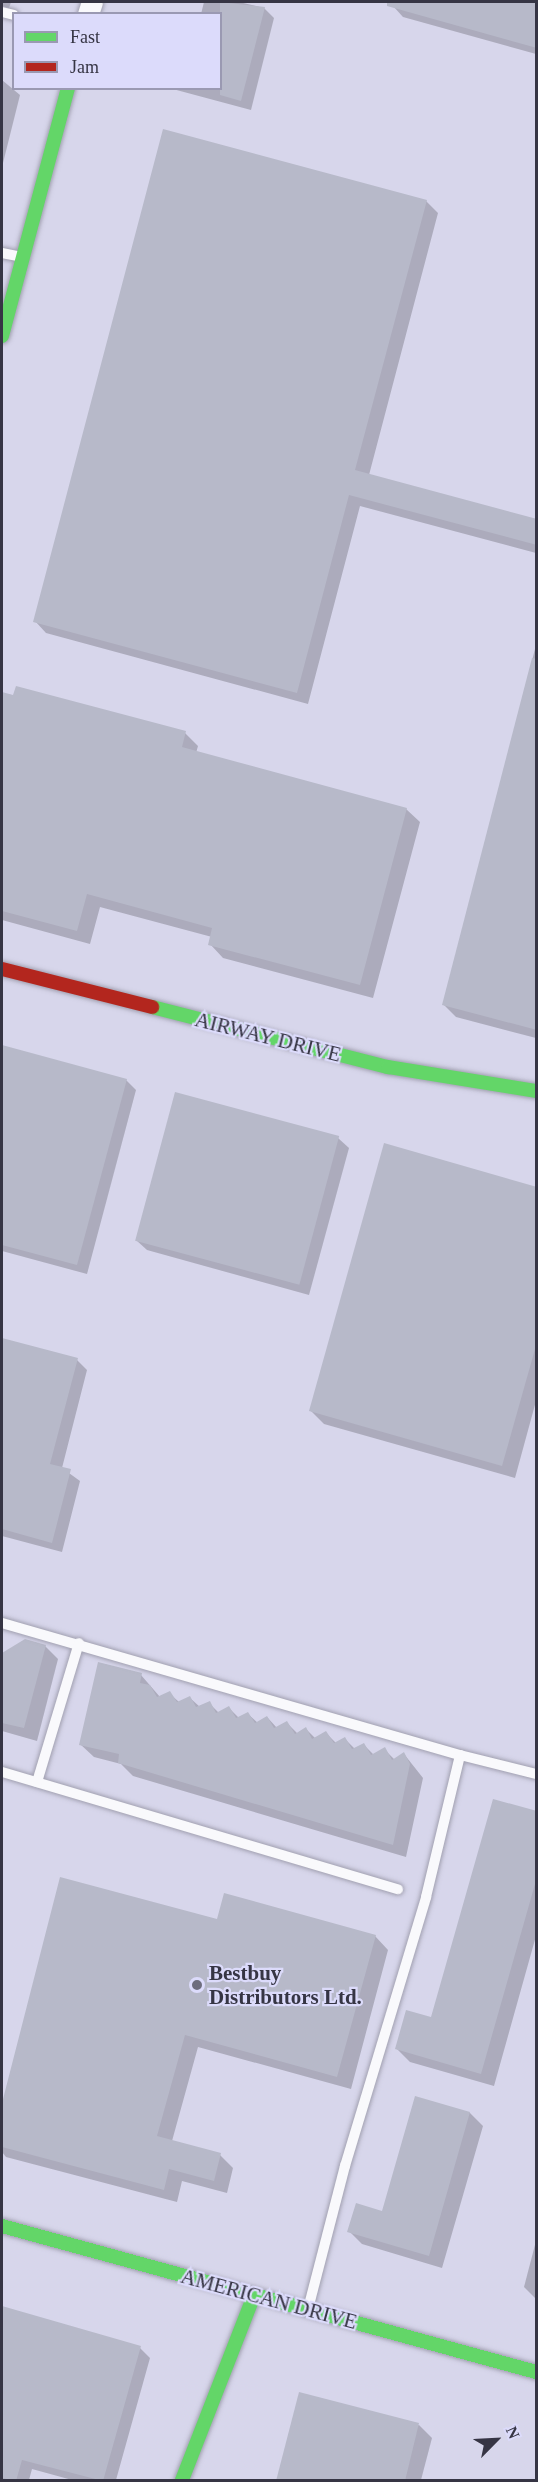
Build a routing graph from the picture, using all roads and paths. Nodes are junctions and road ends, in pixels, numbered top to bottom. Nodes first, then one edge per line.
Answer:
1 (67, 90) edge
2 (2, 253) edge
3 (22, 258) junction
4 (2, 336) edge
5 (2, 969) edge
6 (537, 1091) edge
7 (2, 1623) edge
8 (79, 1643) junction
9 (460, 1755) junction
10 (2, 1772) edge
11 (537, 1774) edge
12 (38, 1782) junction
13 (398, 1889) dead end
14 (2, 2226) edge
15 (254, 2295) junction
16 (308, 2310) junction
17 (537, 2372) edge
18 (182, 2481) edge

1 - 3 street
2 - 3 lane
3 - 4 street
5 - 6 street, AIRWAY DRIVE
7 - 8 lane
8 - 9 lane
8 - 12 lane
9 - 11 lane
9 - 16 lane
10 - 12 lane
12 - 13 lane
14 - 15 street, AMERICAN DRIVE
15 - 16 street, AMERICAN DRIVE
15 - 18 street
16 - 17 street, AMERICAN DRIVE

